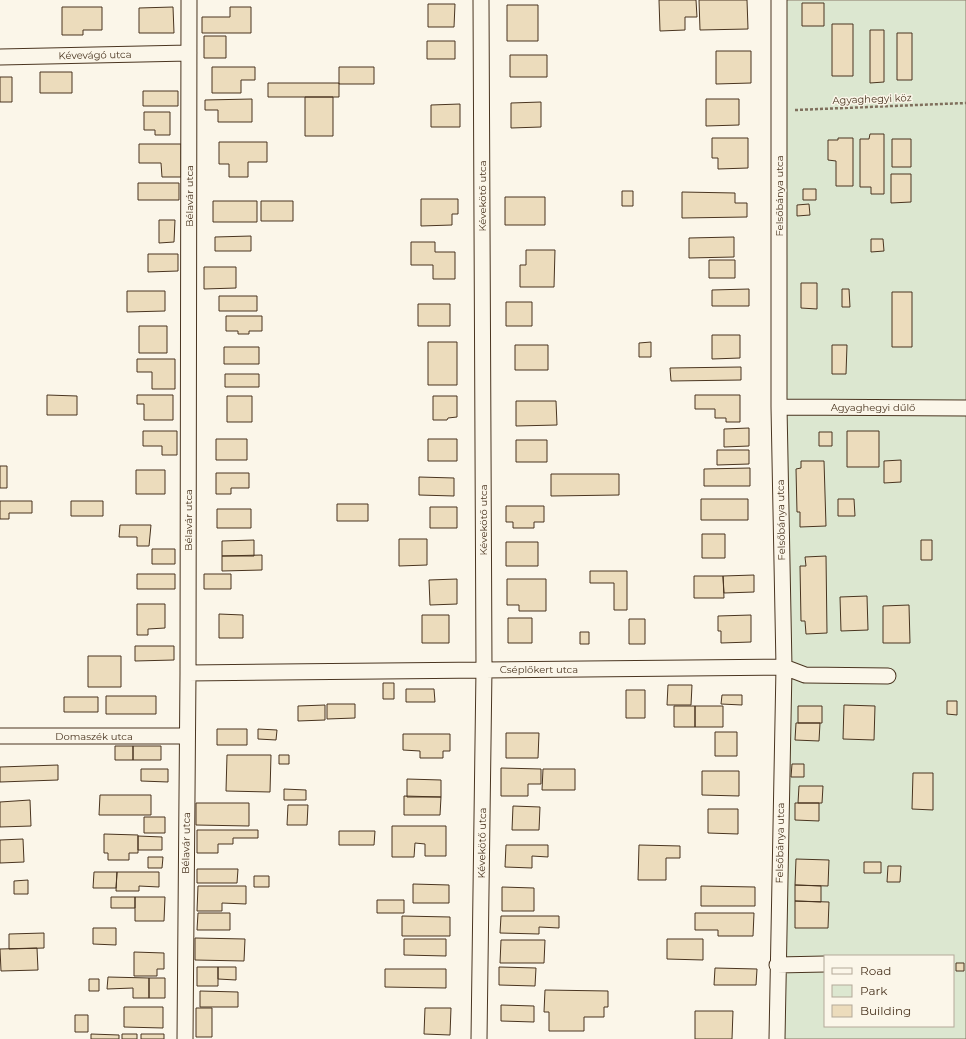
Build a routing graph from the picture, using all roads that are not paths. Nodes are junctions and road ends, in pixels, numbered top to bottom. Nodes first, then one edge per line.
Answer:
1 (190, 0) edge
2 (481, 0) edge
3 (779, 0) edge
4 (189, 53) junction
5 (0, 57) edge
6 (779, 407) junction
7 (966, 408) edge
8 (784, 667) junction
9 (484, 669) junction
10 (188, 673) junction
11 (888, 676) dead end
12 (0, 736) edge
13 (188, 736) junction
14 (824, 964) edge
15 (777, 965) junction
16 (185, 1039) edge
17 (479, 1039) edge
18 (777, 1039) edge

1 - 4 street, Bélavár utca
2 - 9 street, Kévekötő utca
3 - 6 street, Felsőbánya utca
4 - 5 street, Kévevágó utca
4 - 10 street, Bélavár utca
6 - 7 street, Agyaghegyi dűlő
6 - 8 street, Felsőbánya utca
8 - 9 street, Cséplőkert utca
8 - 11 street, Cséplőkert utca
8 - 15 street, Felsőbánya utca
9 - 10 street, Cséplőkert utca
9 - 17 street, Kévekötő utca
10 - 13 street, Bélavár utca
12 - 13 street, Domaszék utca
13 - 16 street, Bélavár utca
14 - 15 street
15 - 18 street, Felsőbánya utca

